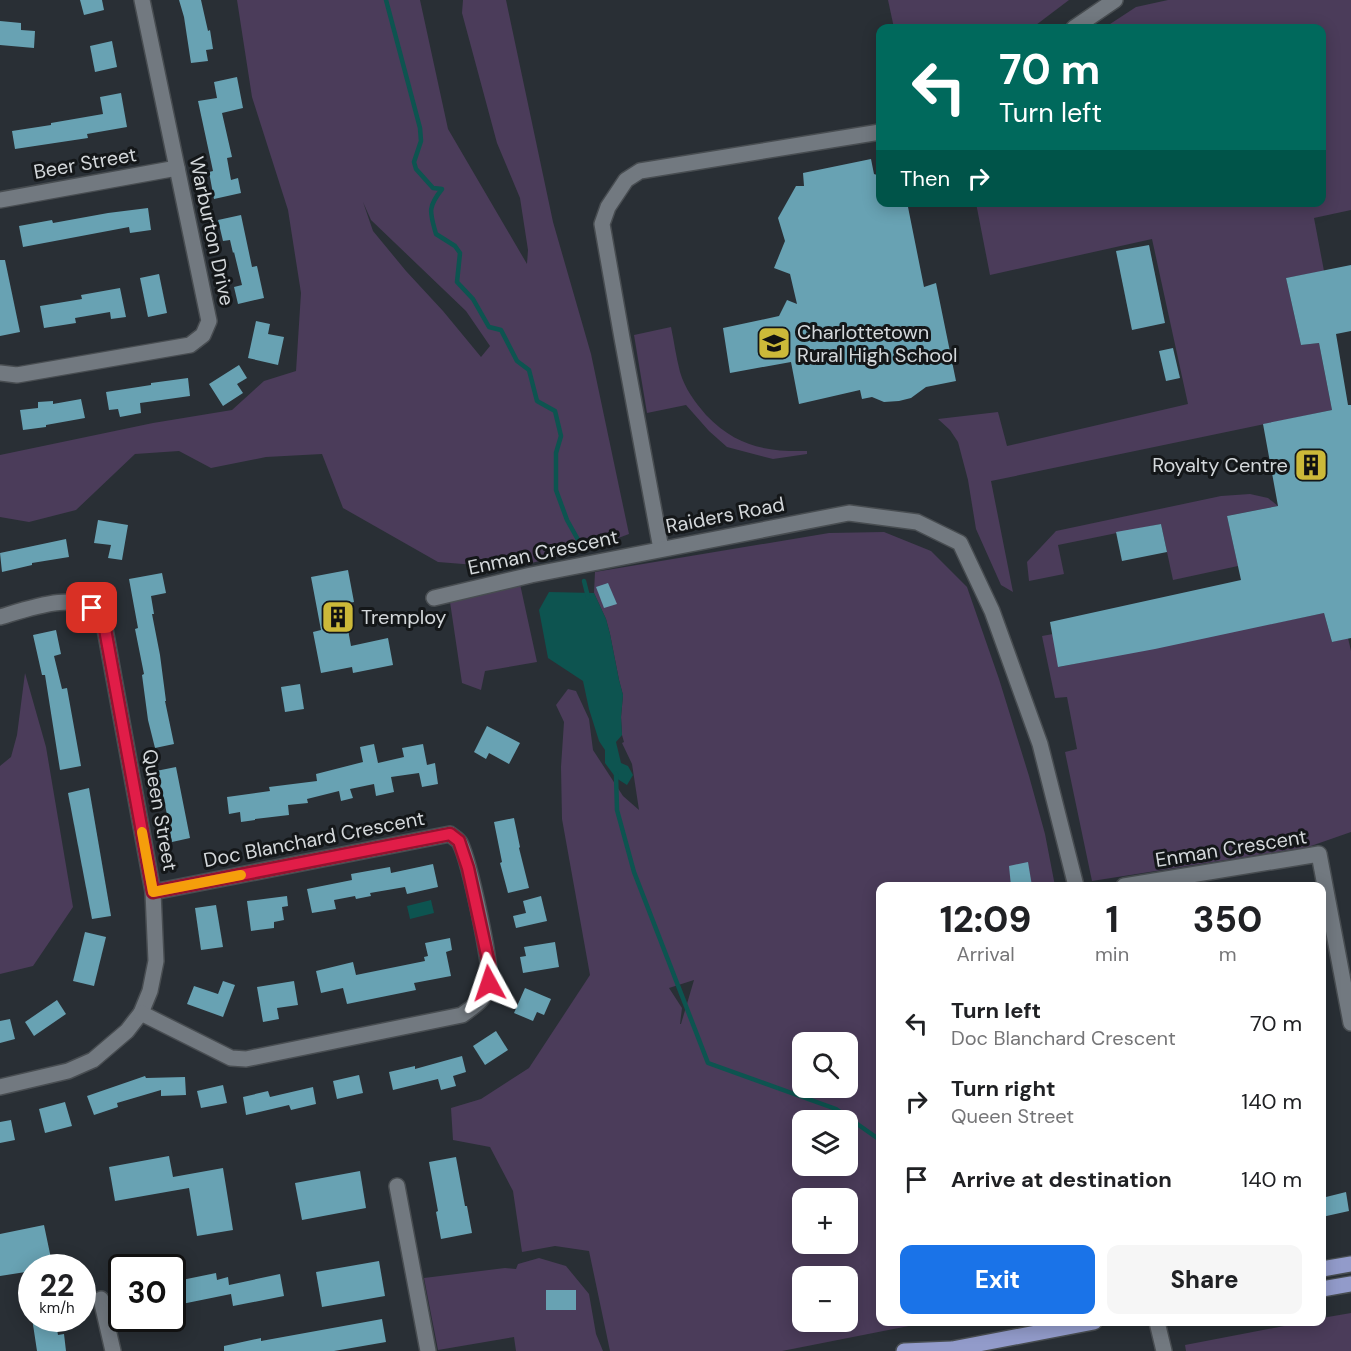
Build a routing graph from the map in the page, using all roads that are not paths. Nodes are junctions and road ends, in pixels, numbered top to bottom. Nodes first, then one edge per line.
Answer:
1 (142, 0) edge
2 (1114, 0) edge
3 (1080, 24) edge
4 (876, 133) edge
5 (177, 168) junction
6 (0, 200) edge
7 (0, 373) edge
8 (661, 549) junction
9 (434, 597) dead end
10 (0, 617) edge
11 (1075, 882) edge
12 (1148, 882) edge
13 (1324, 882) edge
14 (1326, 891) edge
15 (153, 892) junction
16 (141, 1012) junction
17 (1351, 1023) edge
18 (0, 1087) edge
19 (396, 1186) dead end
20 (1351, 1264) edge
21 (1326, 1268) edge
22 (1351, 1284) edge
23 (1326, 1288) edge
24 (101, 1299) dead end
25 (1073, 1326) edge
26 (1158, 1326) edge
27 (949, 1350) edge
28 (113, 1351) edge
29 (428, 1351) edge
30 (904, 1351) edge
31 (1164, 1351) edge

1 - 5 street, Warburton Drive
2 - 3 street
4 - 8 street, Raiders Road
5 - 6 street, Beer Street
5 - 7 street, Warburton Drive
8 - 9 street, Enman Crescent
8 - 11 street, Raiders Road
10 - 15 street, Queen Street
12 - 13 street, Enman Crescent
14 - 17 street, Enman Crescent
15 - 16 street, Queen Street
15 - 16 street, Doc Blanchard Crescent
16 - 18 street, Queen Street
19 - 29 street
20 - 21 main road
22 - 23 main road
24 - 28 street
25 - 27 main road
26 - 31 street
27 - 30 main road

